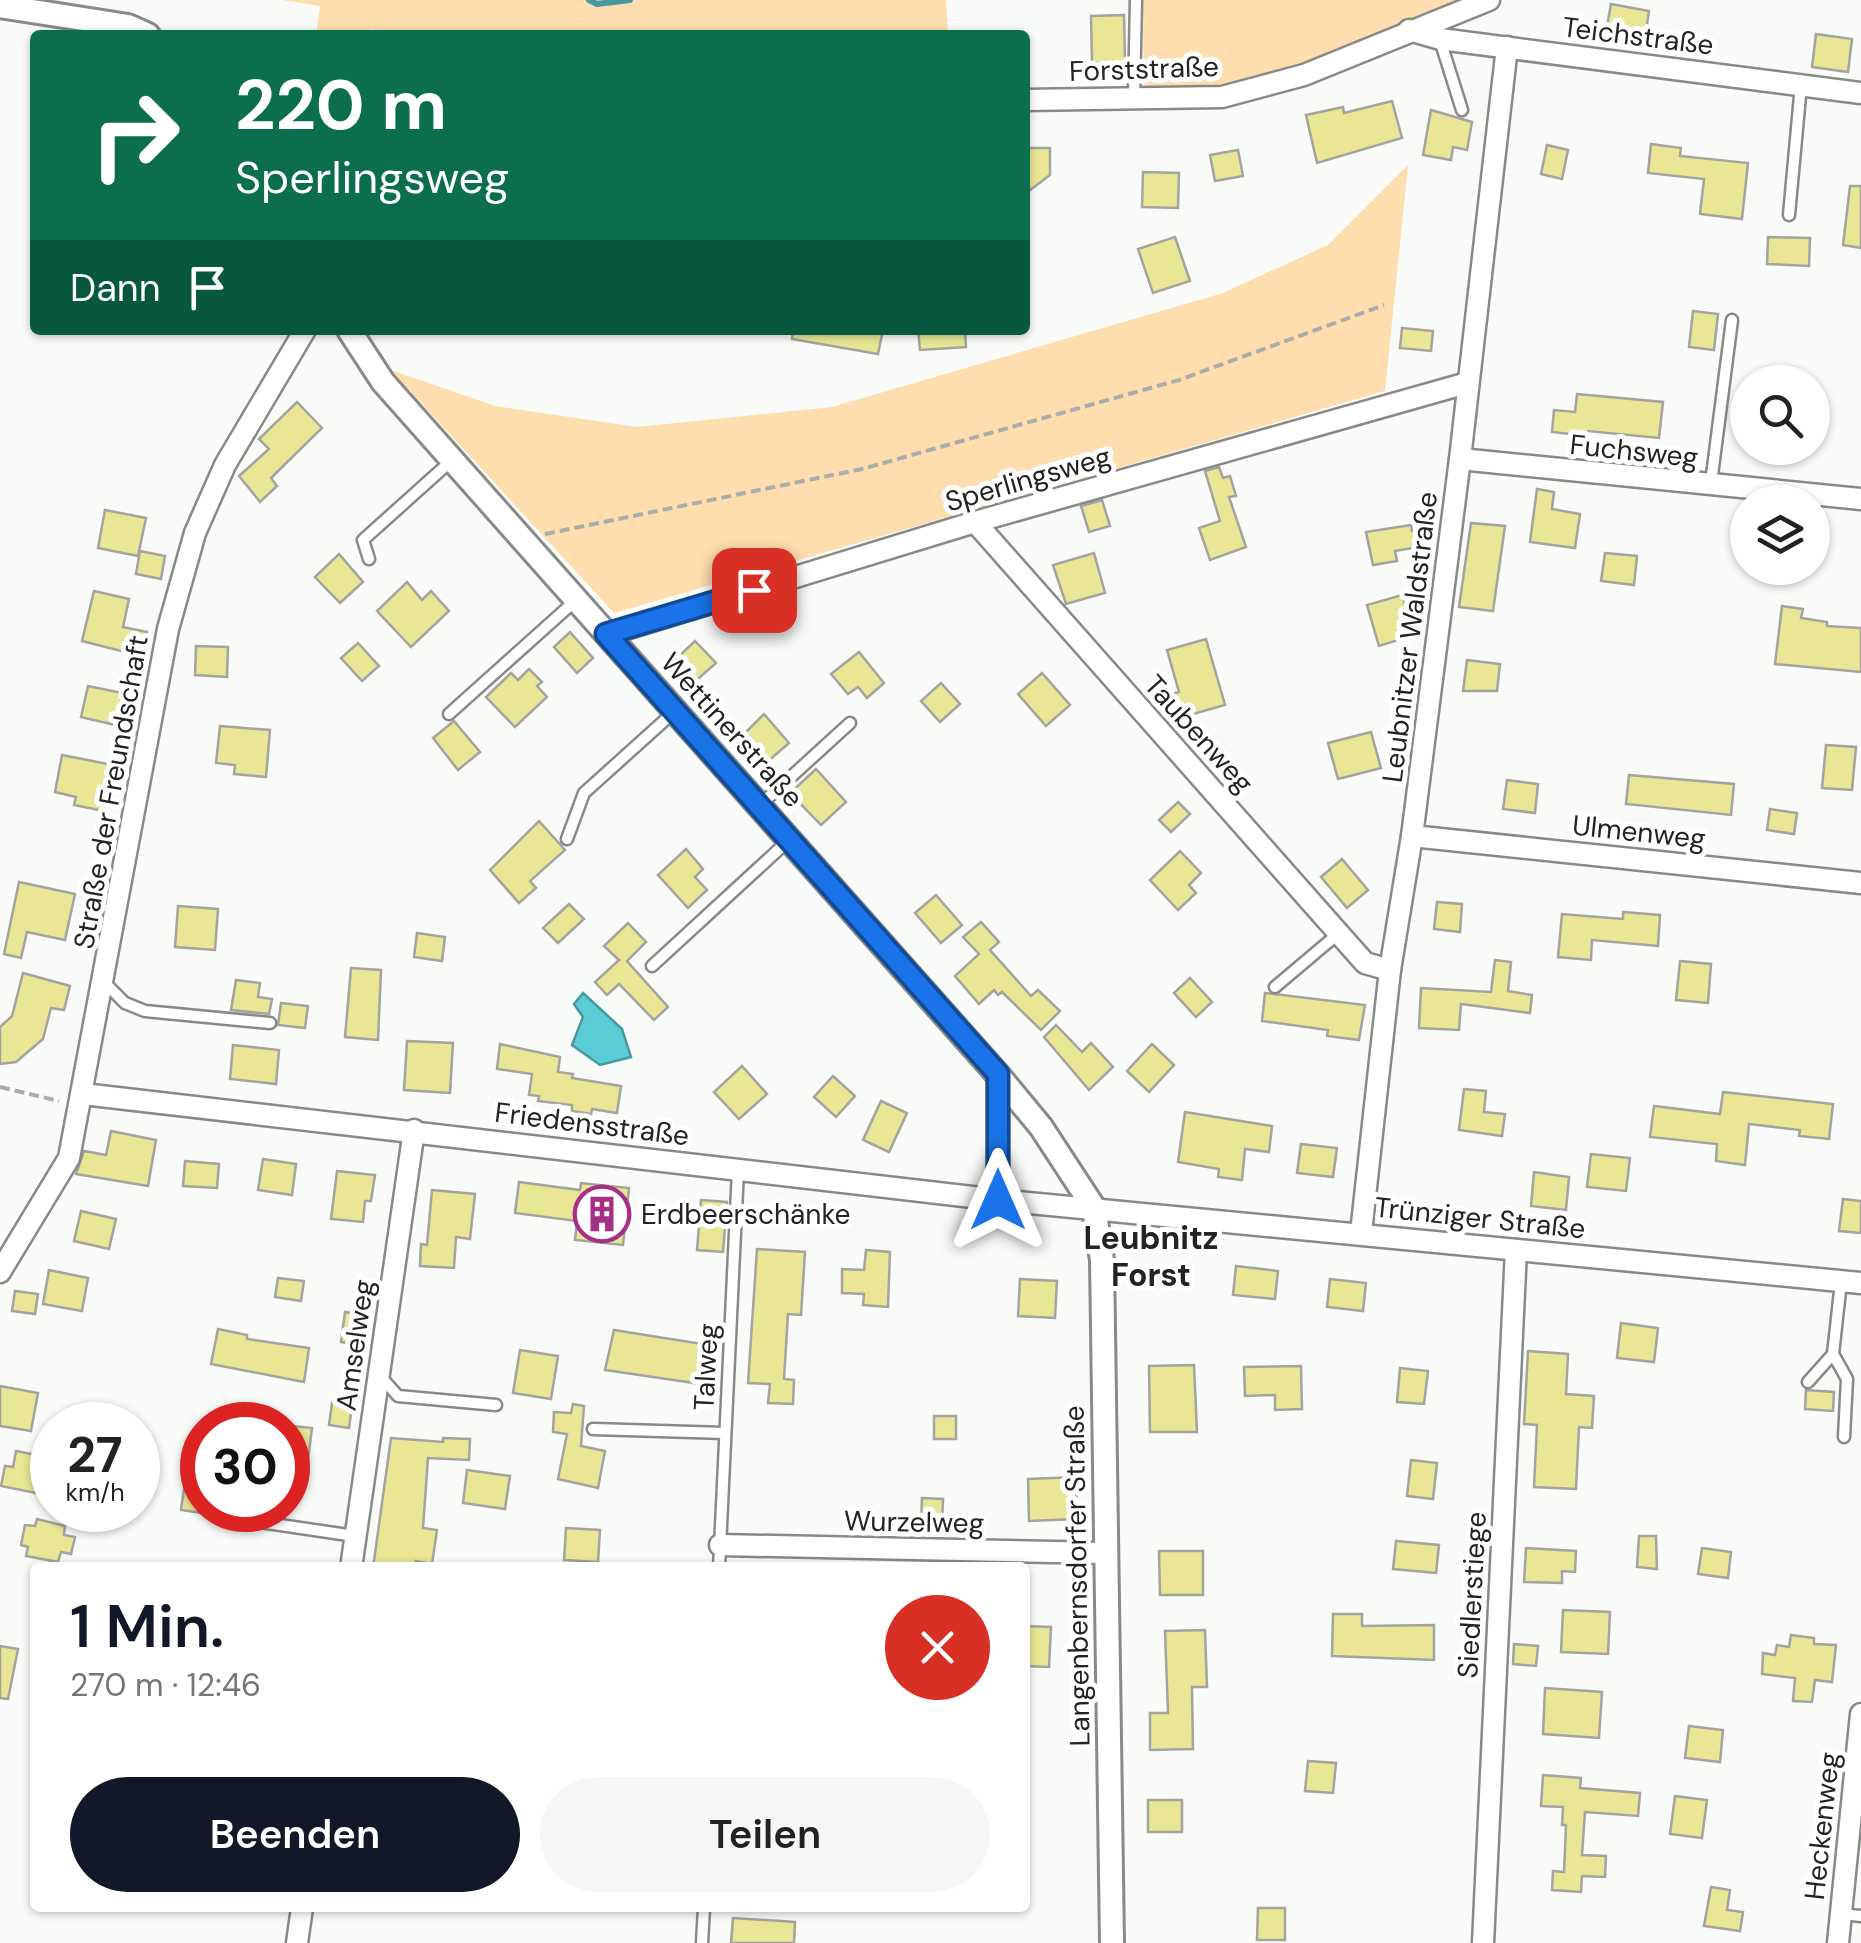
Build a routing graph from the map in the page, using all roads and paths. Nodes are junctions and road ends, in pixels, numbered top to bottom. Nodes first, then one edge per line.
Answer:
1 (1136, 0) edge
2 (1489, 0) edge
3 (0, 6) edge
4 (137, 30) edge
5 (1410, 30) junction
6 (1440, 39) junction
7 (1507, 47) junction
8 (1801, 85) junction
9 (1861, 93) edge
10 (1134, 98) junction
11 (1030, 100) edge
12 (1462, 110) dead end
13 (1789, 215) dead end
14 (1384, 305) dead end
15 (1732, 320) dead end
16 (302, 335) edge
17 (353, 335) edge
18 (1466, 384) junction
19 (452, 460) junction
20 (1460, 460) junction
21 (1710, 487) junction
22 (1861, 499) edge
23 (975, 522) junction
24 (522, 538) junction
25 (369, 559) dead end
26 (576, 600) junction
27 (606, 634) junction
28 (675, 712) junction
29 (449, 714) dead end
30 (850, 722) dead end
31 (759, 806) junction
32 (1412, 836) junction
33 (567, 839) dead end
34 (789, 840) junction
35 (1861, 883) edge
36 (1339, 933) junction
37 (652, 966) dead end
38 (1390, 970) junction
39 (104, 982) junction
40 (1275, 987) dead end
41 (270, 1023) dead end
42 (998, 1074) junction
43 (0, 1087) edge
44 (82, 1100) junction
45 (414, 1130) junction
46 (738, 1170) junction
47 (998, 1200) junction
48 (1094, 1208) junction
49 (1361, 1233) junction
50 (1516, 1250) junction
51 (0, 1272) edge
52 (1851, 1282) edge
53 (1833, 1354) junction
54 (379, 1374) junction
55 (1808, 1382) dead end
56 (496, 1405) dead end
57 (592, 1430) dead end
58 (725, 1433) junction
59 (1844, 1437) dead end
60 (310, 1529) edge
61 (356, 1536) junction
62 (720, 1545) junction
63 (1106, 1553) junction
64 (352, 1562) edge
65 (719, 1562) edge
66 (1861, 1714) edge
67 (301, 1912) edge
68 (704, 1912) edge
69 (1851, 1914) edge
70 (297, 1943) edge
71 (702, 1943) edge
72 (1112, 1943) edge
73 (1483, 1943) edge
74 (1838, 1943) edge

1 - 10 lane
2 - 5 street, Forststraße
3 - 4 street
5 - 6 street, Teichstraße
5 - 10 street, Forststraße
6 - 7 street, Teichstraße
6 - 12 lane
7 - 8 street, Teichstraße
7 - 18 street, Leubnitzer Waldstraße
8 - 9 street, Teichstraße
8 - 13 lane
10 - 11 street, Forststraße
14 - 24 path
15 - 21 lane
16 - 39 street, Straße der Freundschaft
17 - 19 street, Wettinerstraße
18 - 20 street, Leubnitzer Waldstraße
18 - 23 street, Sperlingsweg
19 - 24 street, Wettinerstraße
19 - 25 lane
20 - 21 street, Fuchsweg
20 - 32 street, Leubnitzer Waldstraße
21 - 22 street, Fuchsweg
23 - 27 street, Sperlingsweg
23 - 36 street, Taubenweg
24 - 26 street, Wettinerstraße
26 - 27 street, Wettinerstraße
26 - 29 lane
27 - 28 street, Wettinerstraße
28 - 31 street, Wettinerstraße
28 - 33 lane
30 - 31 lane
31 - 34 street, Wettinerstraße
32 - 35 street, Ulmenweg
32 - 38 street, Leubnitzer Waldstraße
34 - 37 lane
34 - 42 street, Wettinerstraße
36 - 38 street, Taubenweg
36 - 40 lane
38 - 49 street, Leubnitzer Waldstraße
39 - 41 lane
39 - 44 street, Straße der Freundschaft
42 - 47 street
42 - 48 street, Wettinerstraße
43 - 44 path
44 - 45 street, Friedensstraße
44 - 51 street, Straße der Freundschaft
45 - 46 street, Friedensstraße
45 - 54 street, Amselweg
46 - 47 street, Friedensstraße
46 - 58 lane, Talweg
47 - 48 street, Friedensstraße
48 - 49 street, Trünziger Straße
48 - 63 street, Langenbernsdorfer Straße
49 - 50 street, Trünziger Straße
50 - 52 street, Trünziger Straße
50 - 73 street, Siedlerstiege
52 - 53 lane
53 - 55 lane
53 - 59 lane
54 - 56 lane
54 - 61 street, Amselweg
57 - 58 lane
58 - 62 lane, Talweg
60 - 61 lane
61 - 64 street, Amselweg
62 - 63 street, Wurzelweg
62 - 65 lane, Talweg
63 - 72 street, Langenbernsdorfer Straße
66 - 69 street, Heckenweg
67 - 70 street
68 - 71 lane
69 - 74 street, Heckenweg

